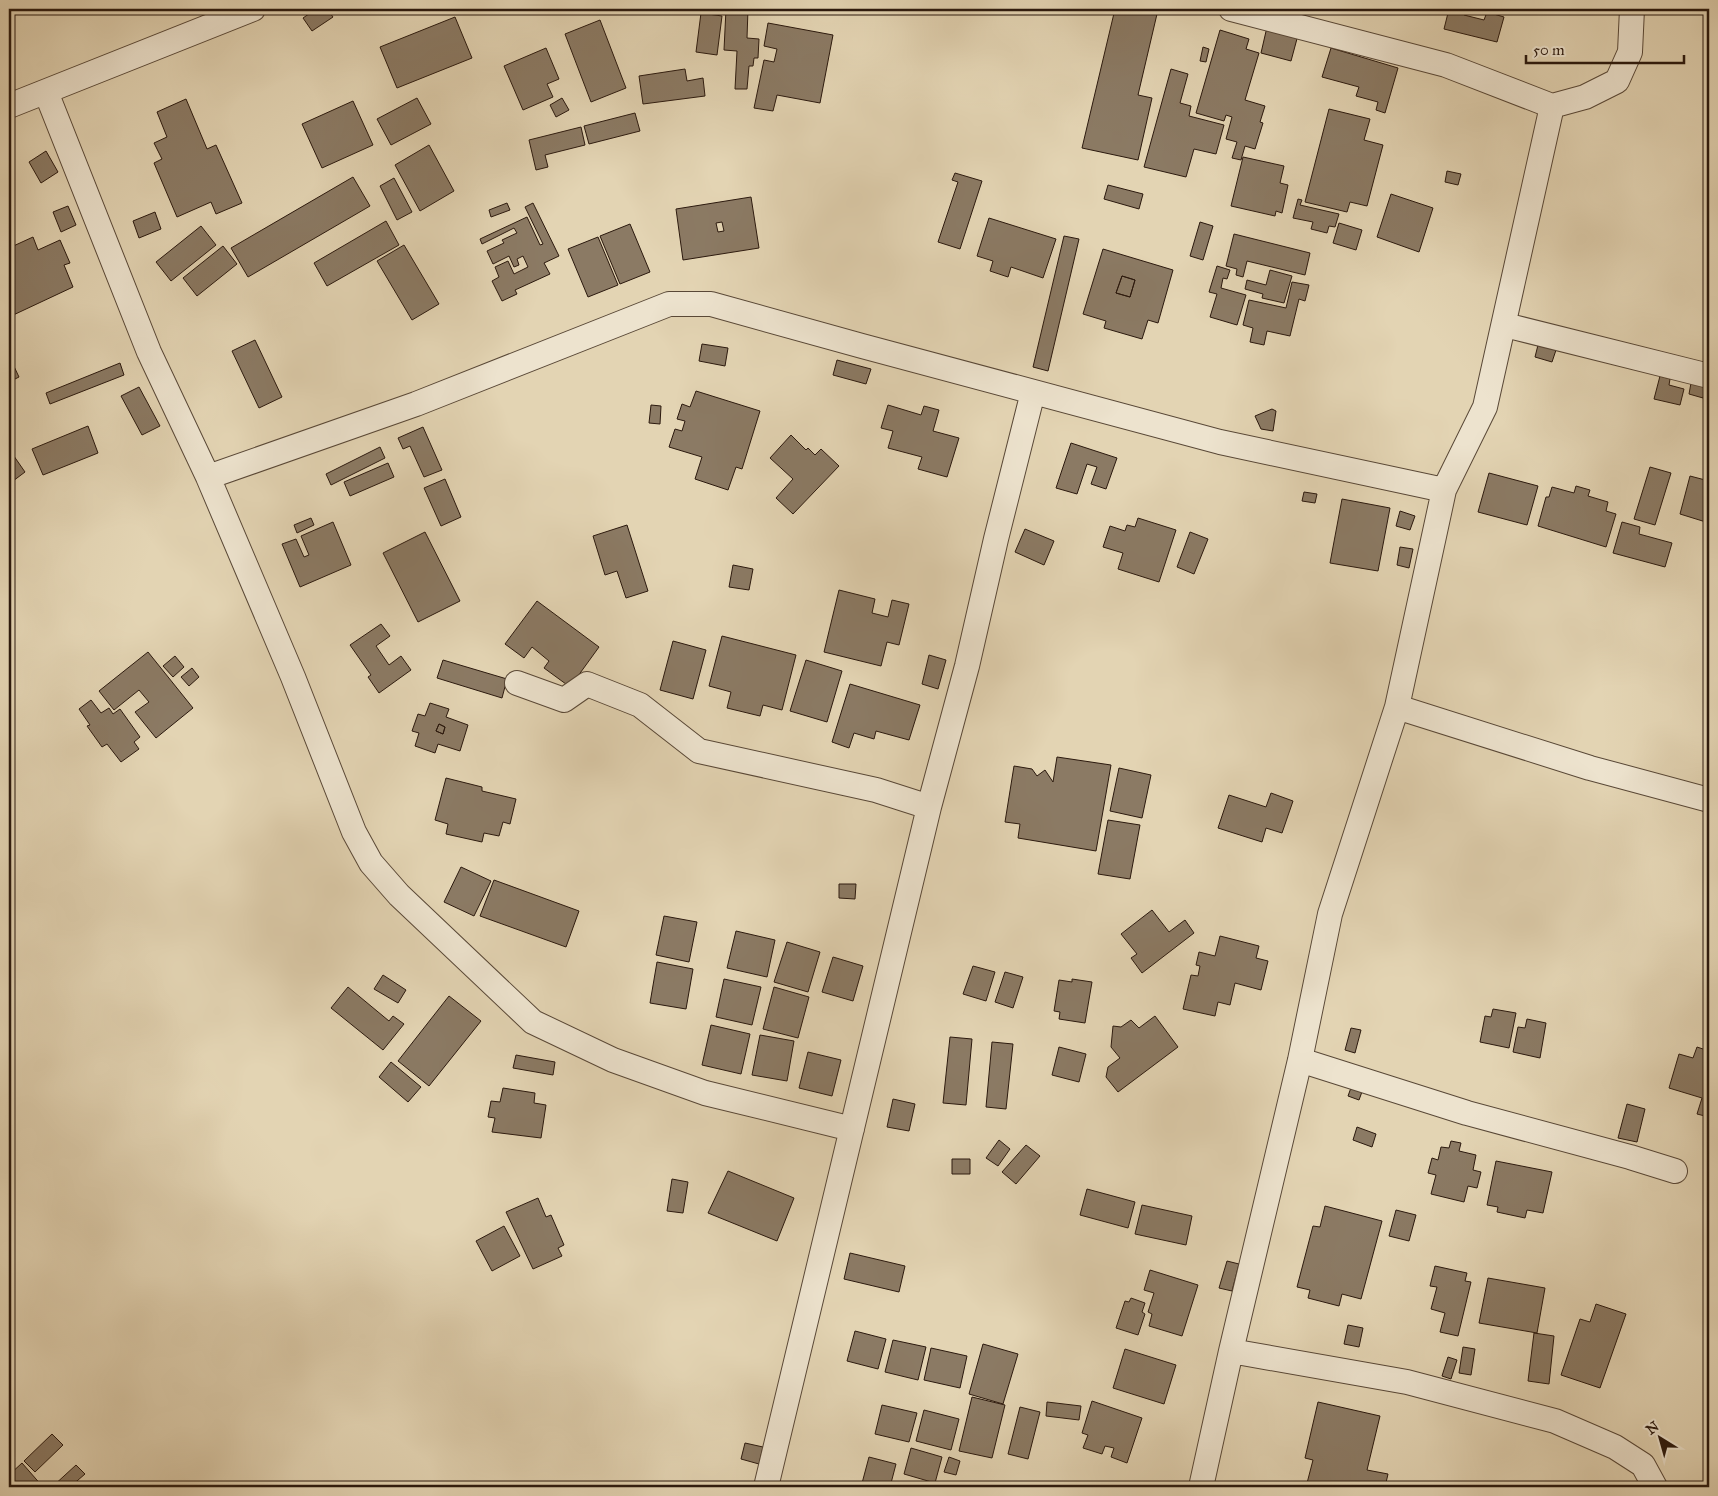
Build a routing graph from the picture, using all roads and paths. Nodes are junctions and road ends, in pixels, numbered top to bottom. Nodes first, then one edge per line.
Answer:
1 (253, 9) edge
2 (1231, 9) edge
3 (1632, 9) edge
4 (46, 92) junction
5 (9, 106) edge
6 (1552, 106) junction
7 (1504, 325) junction
8 (1709, 376) edge
9 (1033, 392) junction
10 (208, 477) junction
11 (1444, 490) junction
12 (517, 683) dead end
13 (1397, 707) junction
14 (1709, 800) edge
15 (929, 807) junction
16 (1300, 1060) junction
17 (852, 1129) junction
18 (1675, 1171) dead end
19 (1231, 1351) junction
20 (766, 1487) edge
21 (1202, 1487) edge
22 (1655, 1487) edge

1 - 4 street
2 - 6 street
3 - 6 street
4 - 5 street
4 - 10 street
6 - 7 street
7 - 8 street
7 - 11 street
9 - 10 street
9 - 11 street
9 - 15 street
10 - 17 street
11 - 13 street
12 - 15 street
13 - 14 street
13 - 16 street
15 - 17 street
16 - 18 street
16 - 19 street
17 - 20 street
19 - 21 street
19 - 22 street

